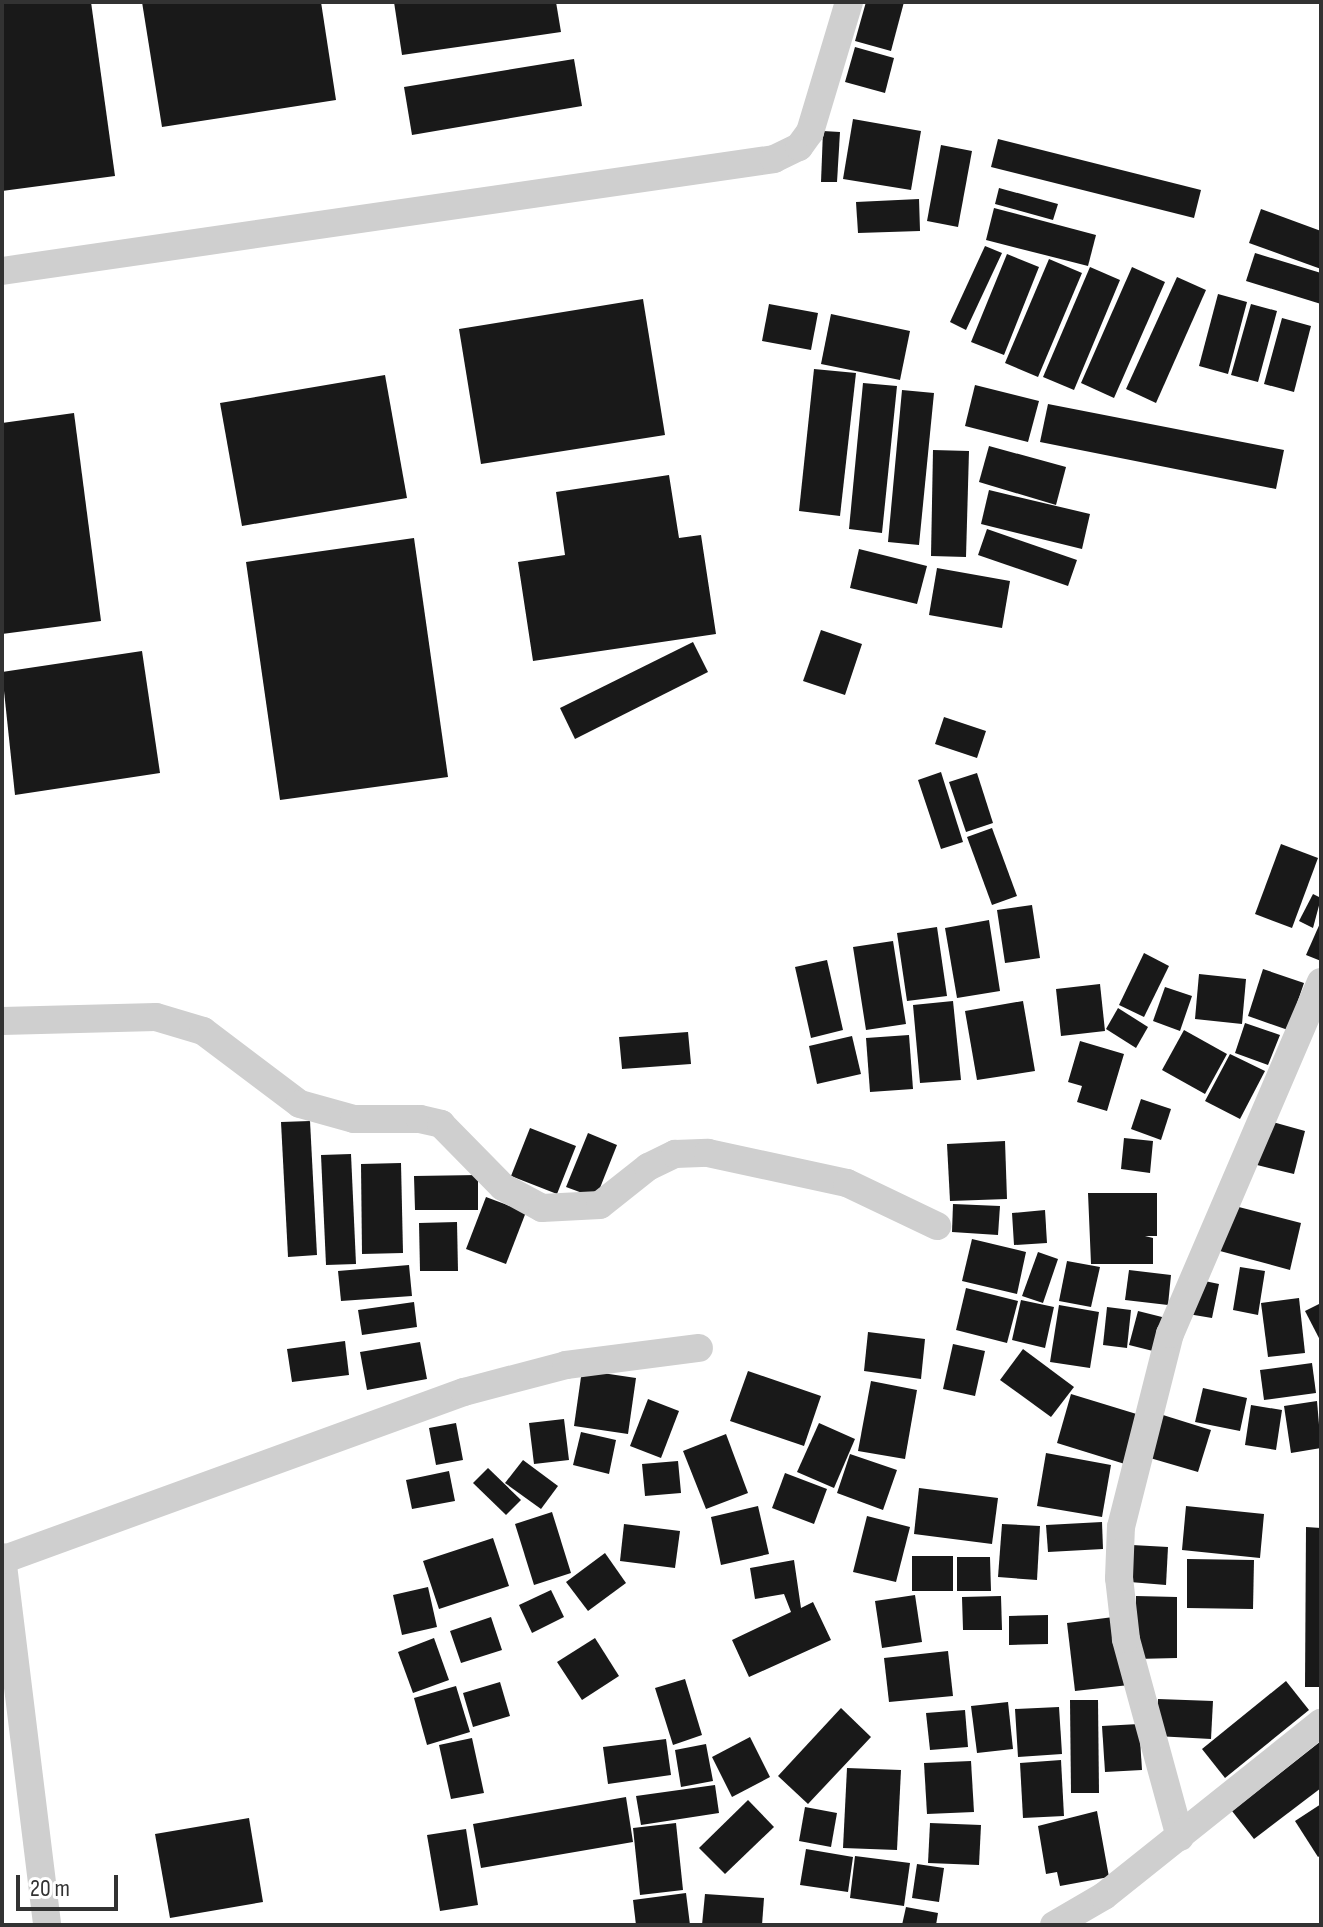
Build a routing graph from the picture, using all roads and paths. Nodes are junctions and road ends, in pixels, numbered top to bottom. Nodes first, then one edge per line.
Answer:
1 (849, 2) edge
2 (2, 271) edge
3 (1321, 982) edge
4 (2, 1021) edge
5 (937, 1226) dead end
6 (699, 1348) dead end
7 (2, 1559) edge
8 (7, 1626) edge
9 (1321, 1723) edge
10 (1180, 1837) junction
11 (47, 1925) edge
12 (1054, 1925) edge

1 - 2 street
3 - 10 street
4 - 5 street
6 - 7 street
7 - 8 street
8 - 11 street
9 - 10 street
10 - 12 street

